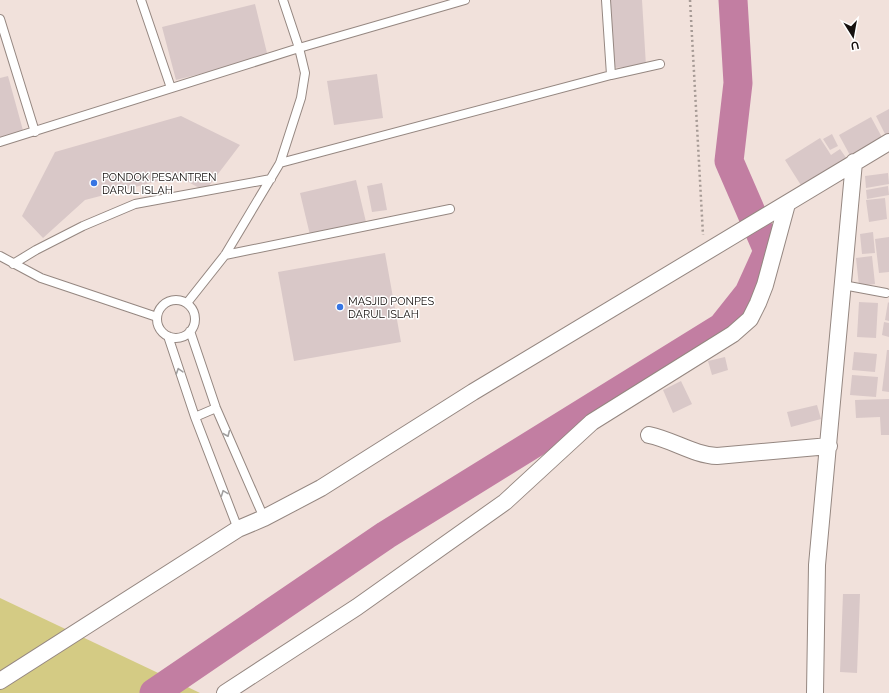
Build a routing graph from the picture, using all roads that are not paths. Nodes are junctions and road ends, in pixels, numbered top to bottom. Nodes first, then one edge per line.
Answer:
1 (141, 0) edge
2 (283, 0) edge
3 (465, 0) edge
4 (606, 0) edge
5 (0, 19) edge
6 (4, 44) edge
7 (299, 48) junction
8 (660, 64) dead end
9 (611, 75) junction
10 (171, 88) junction
11 (35, 132) junction
12 (0, 142) edge
13 (889, 142) edge
14 (854, 162) junction
15 (280, 163) junction
16 (271, 179) junction
17 (782, 208) junction
18 (450, 209) dead end
19 (225, 255) junction
20 (0, 256) edge
21 (13, 264) junction
22 (843, 285) junction
23 (886, 293) dead end
24 (187, 303) junction
25 (157, 317) junction
26 (190, 331) junction
27 (168, 336) junction
28 (216, 408) junction
29 (195, 417) junction
30 (650, 435) dead end
31 (829, 446) junction
32 (264, 518) junction
33 (238, 530) junction
34 (0, 681) edge
35 (224, 693) edge
36 (815, 693) edge

1 - 10 lane
2 - 7 lane
3 - 7 lane
4 - 9 lane
5 - 6 lane
6 - 11 lane
7 - 10 lane
7 - 15 lane
8 - 9 lane
9 - 15 lane
10 - 11 lane
11 - 12 lane
13 - 14 street
14 - 17 street
14 - 22 street
15 - 16 lane
16 - 19 lane
16 - 21 lane
17 - 32 street
17 - 35 street
18 - 19 lane
19 - 24 lane
20 - 21 lane
21 - 25 lane
22 - 23 lane
22 - 31 street
24 - 25 lane
24 - 26 lane
25 - 27 lane
26 - 27 lane
26 - 28 lane
29 -> 27 lane
28 - 29 lane
28 -> 32 lane
33 -> 29 lane
30 - 31 street
31 - 36 street
32 - 33 street
33 - 34 street

